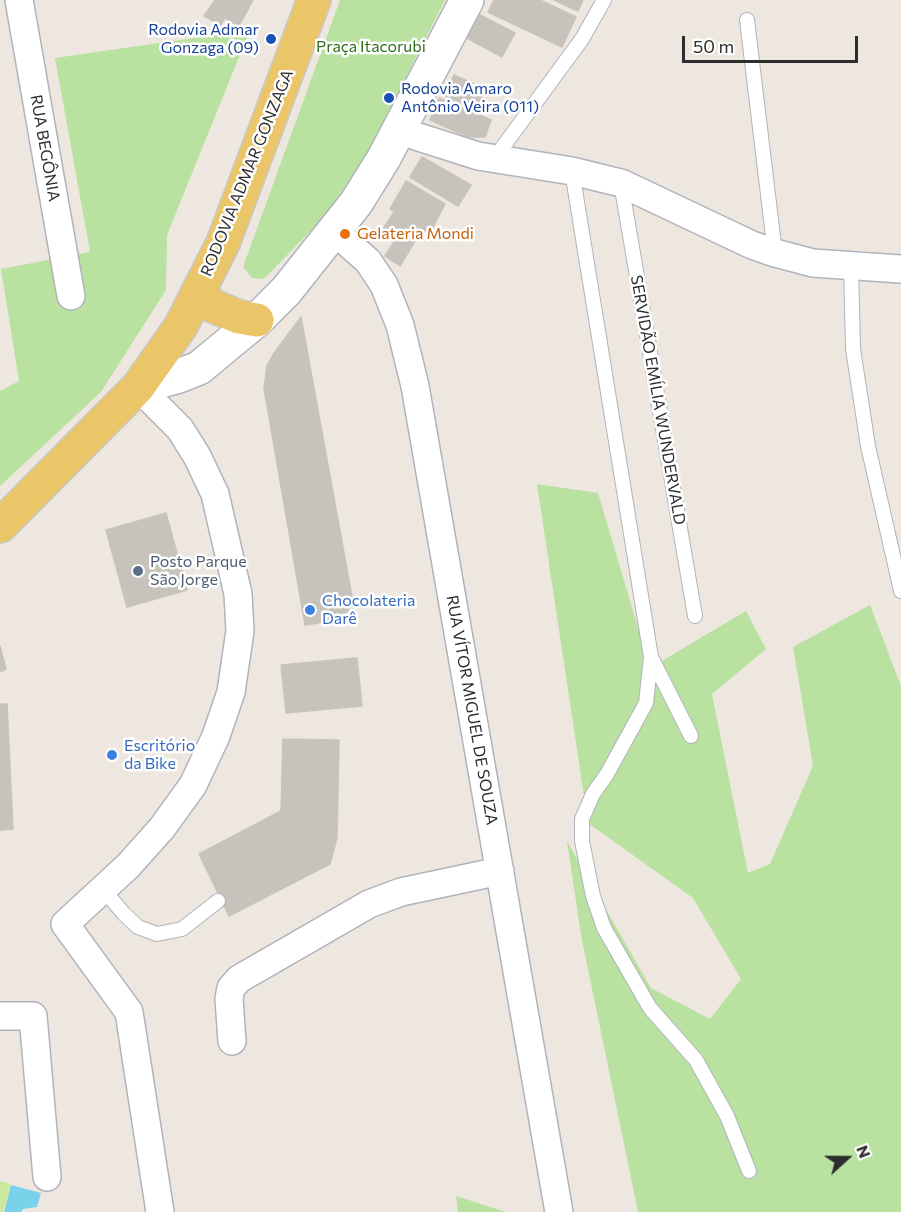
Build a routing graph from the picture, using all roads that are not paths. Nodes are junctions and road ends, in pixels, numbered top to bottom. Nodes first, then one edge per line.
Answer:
1 (20, 0) edge
2 (314, 0) edge
3 (467, 0) edge
4 (604, 0) edge
5 (747, 20) dead end
6 (400, 131) junction
7 (494, 159) junction
8 (572, 171) junction
9 (621, 183) junction
10 (334, 231) junction
11 (775, 253) junction
12 (851, 266) junction
13 (901, 269) edge
14 (205, 281) junction
15 (71, 296) dead end
16 (248, 319) junction
17 (138, 387) junction
18 (0, 526) edge
19 (901, 591) edge
20 (695, 616) dead end
21 (651, 657) junction
22 (691, 736) dead end
23 (500, 871) junction
24 (103, 889) junction
25 (218, 901) dead end
26 (0, 1016) edge
27 (232, 1041) dead end
28 (749, 1171) dead end
29 (47, 1177) dead end
30 (160, 1212) edge
31 (559, 1212) edge

1 - 15 street, RUA BEGÔNIA
2 - 14 main road, RODOVIA ADMAR GONZAGA
3 - 6 main road
4 - 7 lane
5 - 11 lane
6 - 7 street
6 - 10 main road
7 - 8 street
8 - 9 street
8 - 21 lane
9 - 11 street
9 - 20 lane, SERVIDÃO EMÍLIA WUNDERVALD
10 - 16 main road
10 - 23 street, RUA VÍTOR MIGUEL DE SOUZA
11 - 12 street
12 - 13 street
12 - 19 lane
14 - 16 main road
14 - 17 main road, RODOVIA ADMAR GONZAGA
16 - 17 main road
17 - 18 main road, RODOVIA ADMAR GONZAGA
17 - 24 street
21 - 22 lane
21 - 28 lane
23 - 27 street
23 - 31 street, RUA VÍTOR MIGUEL DE SOUZA
24 - 25 lane
24 - 30 street
26 - 29 street

